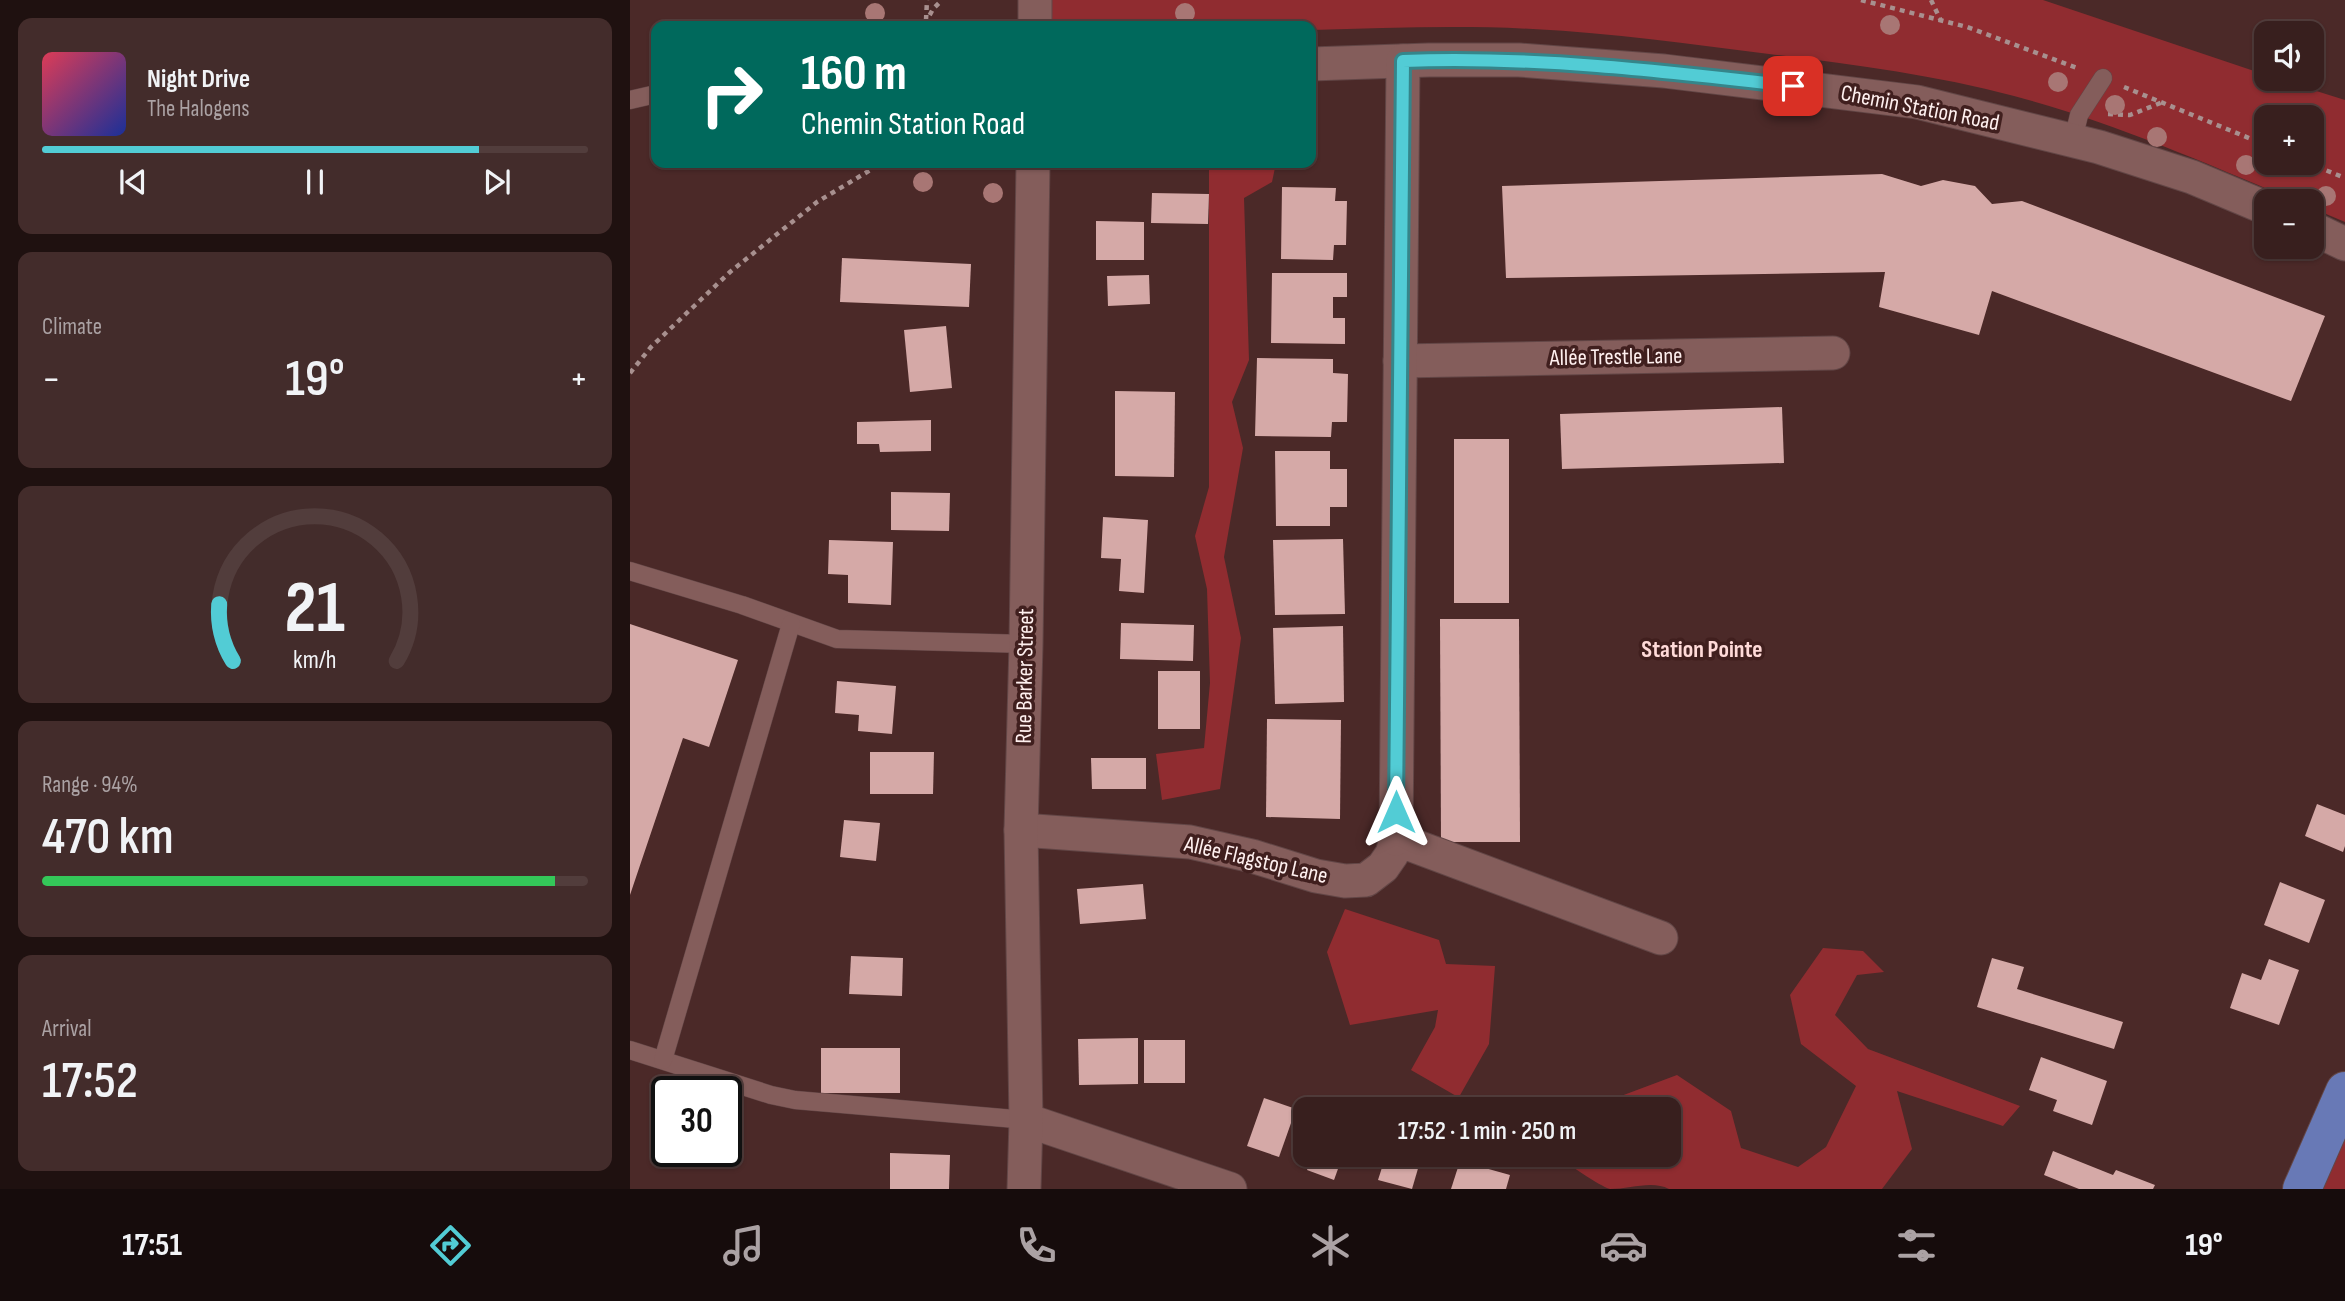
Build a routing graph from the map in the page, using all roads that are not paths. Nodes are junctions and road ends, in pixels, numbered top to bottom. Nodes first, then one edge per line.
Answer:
1 (1035, 0) edge
2 (1035, 21) edge
3 (1403, 61) junction
4 (1316, 64) edge
5 (2103, 78) road end
6 (651, 95) edge
7 (630, 100) edge
8 (2076, 128) junction
9 (1033, 168) edge
10 (2254, 203) edge
11 (2324, 234) edge
12 (2345, 244) edge
13 (1833, 353) dead end
14 (1400, 361) junction
15 (630, 571) edge
16 (792, 624) junction
17 (1026, 644) junction
18 (1021, 830) junction
19 (1396, 839) junction
20 (1661, 939) dead end
21 (630, 1050) edge
22 (663, 1060) junction
23 (2345, 1091) edge
24 (1026, 1120) junction
25 (1024, 1189) edge
26 (1230, 1189) edge
27 (2302, 1189) edge

1 - 2 street
3 - 4 street, Chemin Station Road
3 - 8 street, Chemin Station Road
3 - 14 street
5 - 8 lane
6 - 7 lane
8 - 10 street, Chemin Station Road
9 - 17 street, Rue Barker Street
11 - 12 street
13 - 14 street, Allée Trestle Lane
14 - 19 street
15 - 16 lane
16 - 17 lane
16 - 22 lane
17 - 18 street, Rue Barker Street
18 - 19 street, Allée Flagstop Lane
18 - 24 street, Rue Barker Street
19 - 20 street
21 - 22 lane
22 - 24 lane
23 - 27 main road
24 - 25 street, Rue Barker Street
24 - 26 street

